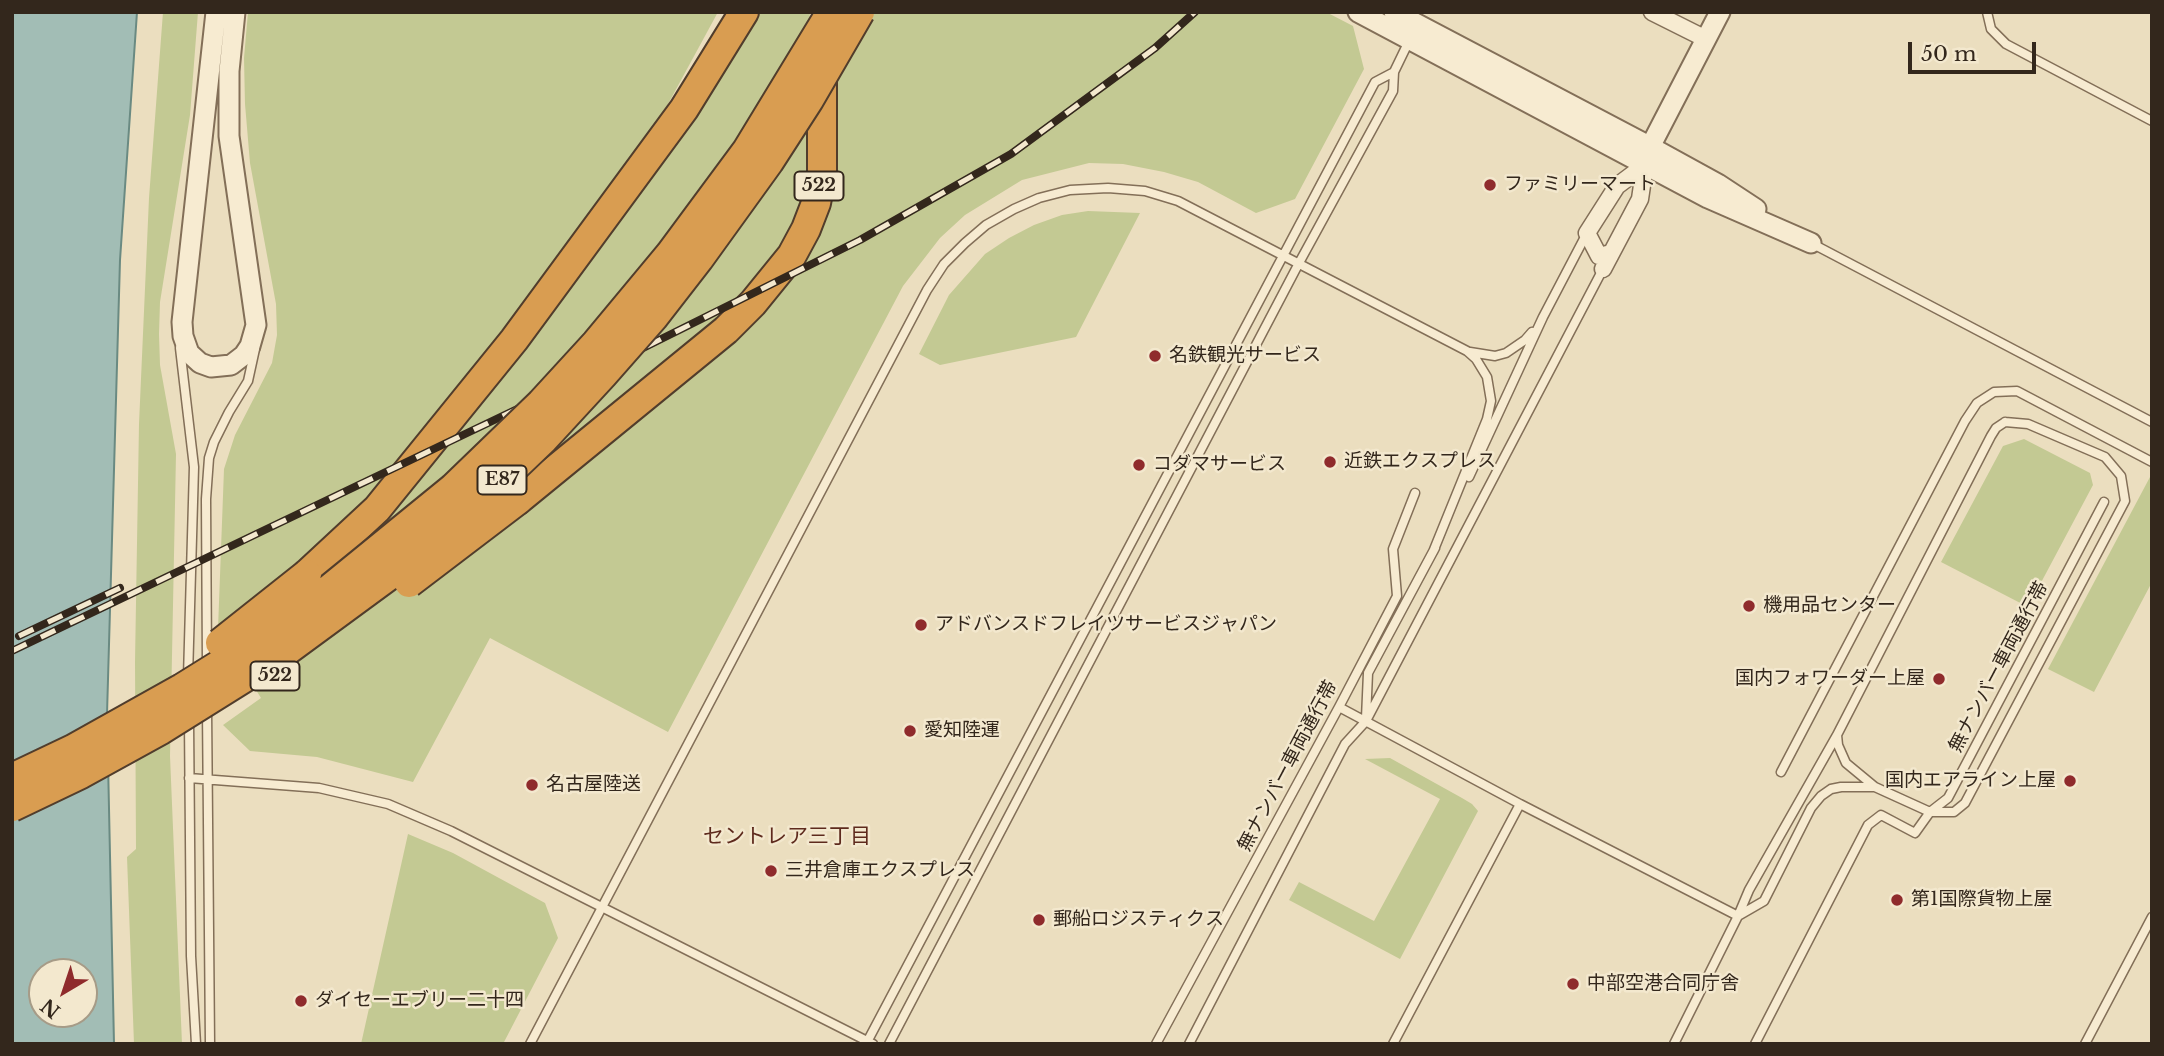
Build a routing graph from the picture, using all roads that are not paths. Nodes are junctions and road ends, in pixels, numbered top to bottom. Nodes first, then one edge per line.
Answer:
1 (216, 12) edge
2 (235, 12) edge
3 (730, 12) edge
4 (744, 12) edge
5 (1358, 12) edge
6 (1394, 12) edge
7 (1652, 12) edge
8 (1720, 12) edge
9 (1987, 12) edge
10 (838, 15) edge
11 (1417, 25) edge
12 (1706, 39) junction
13 (1394, 72) junction
14 (2152, 121) edge
15 (1647, 157) junction
16 (623, 194) junction
17 (1587, 233) junction
18 (1811, 243) joint
19 (1611, 253) junction
20 (1284, 255) junction
21 (1299, 263) junction
22 (1604, 269) joint
23 (1543, 317) junction
24 (182, 322) junction
25 (256, 325) junction
26 (1467, 351) junction
27 (2152, 422) edge
28 (2152, 462) edge
29 (1415, 493) dead end
30 (2104, 502) dead end
31 (1433, 552) junction
32 (206, 681) dead end
33 (188, 693) dead end
34 (207, 695) dead end
35 (188, 704) dead end
36 (1339, 707) junction
37 (1366, 721) junction
38 (1837, 735) junction
39 (1781, 772) dead end
40 (12, 778) edge
41 (189, 778) junction
42 (207, 779) junction
43 (1875, 787) junction
44 (1520, 804) junction
45 (12, 807) edge
46 (1930, 812) junction
47 (12, 820) edge
48 (601, 909) junction
49 (1738, 916) junction
50 (2152, 917) edge
51 (868, 1043) edge
52 (196, 1044) edge
53 (210, 1044) edge
54 (530, 1044) edge
55 (889, 1044) edge
56 (1156, 1044) edge
57 (1189, 1044) edge
58 (1393, 1044) edge
59 (1674, 1044) edge
60 (1755, 1044) edge
61 (2085, 1044) edge

1 - 24 street
2 - 25 street
3 - 16 highway
4 - 16 highway
5 - 11 street
6 - 11 street
7 - 12 street
8 - 12 street
9 - 14 lane
10 - 40 highway, E87, bridge
10 - 45 highway, E87, bridge
10 - 47 highway, 522, bridge
11 - 13 lane
11 - 15 street
12 - 15 street
13 - 20 lane
13 - 21 lane
15 - 17 street
15 - 18 street
15 - 19 street
16 - 40 highway, bridge
17 - 19 street
17 - 23 lane
18 - 27 lane
19 - 22 street
20 - 21 lane
20 - 48 lane
20 - 51 lane
21 - 26 lane
21 - 55 lane
22 - 37 lane
23 - 26 lane
23 - 31 lane
24 - 25 street
24 - 33 lane
25 - 32 lane
26 - 31 lane
28 - 39 lane
29 - 36 lane, 無ナンバー車両通行帯
30 - 46 lane, 無ナンバー車両通行帯
31 - 37 lane
34 - 42 lane
35 - 41 lane
36 - 37 lane
36 - 56 lane, 無ナンバー車両通行帯
37 - 44 lane
37 - 57 lane
38 - 43 lane
38 - 46 lane
38 - 49 lane
41 - 42 lane
41 - 52 lane
42 - 48 lane
42 - 53 lane
43 - 46 lane
43 - 49 lane
44 - 49 lane
44 - 58 lane
46 - 60 lane, 無ナンバー車両通行帯
48 - 51 lane
48 - 54 lane
49 - 59 lane
50 - 61 lane

